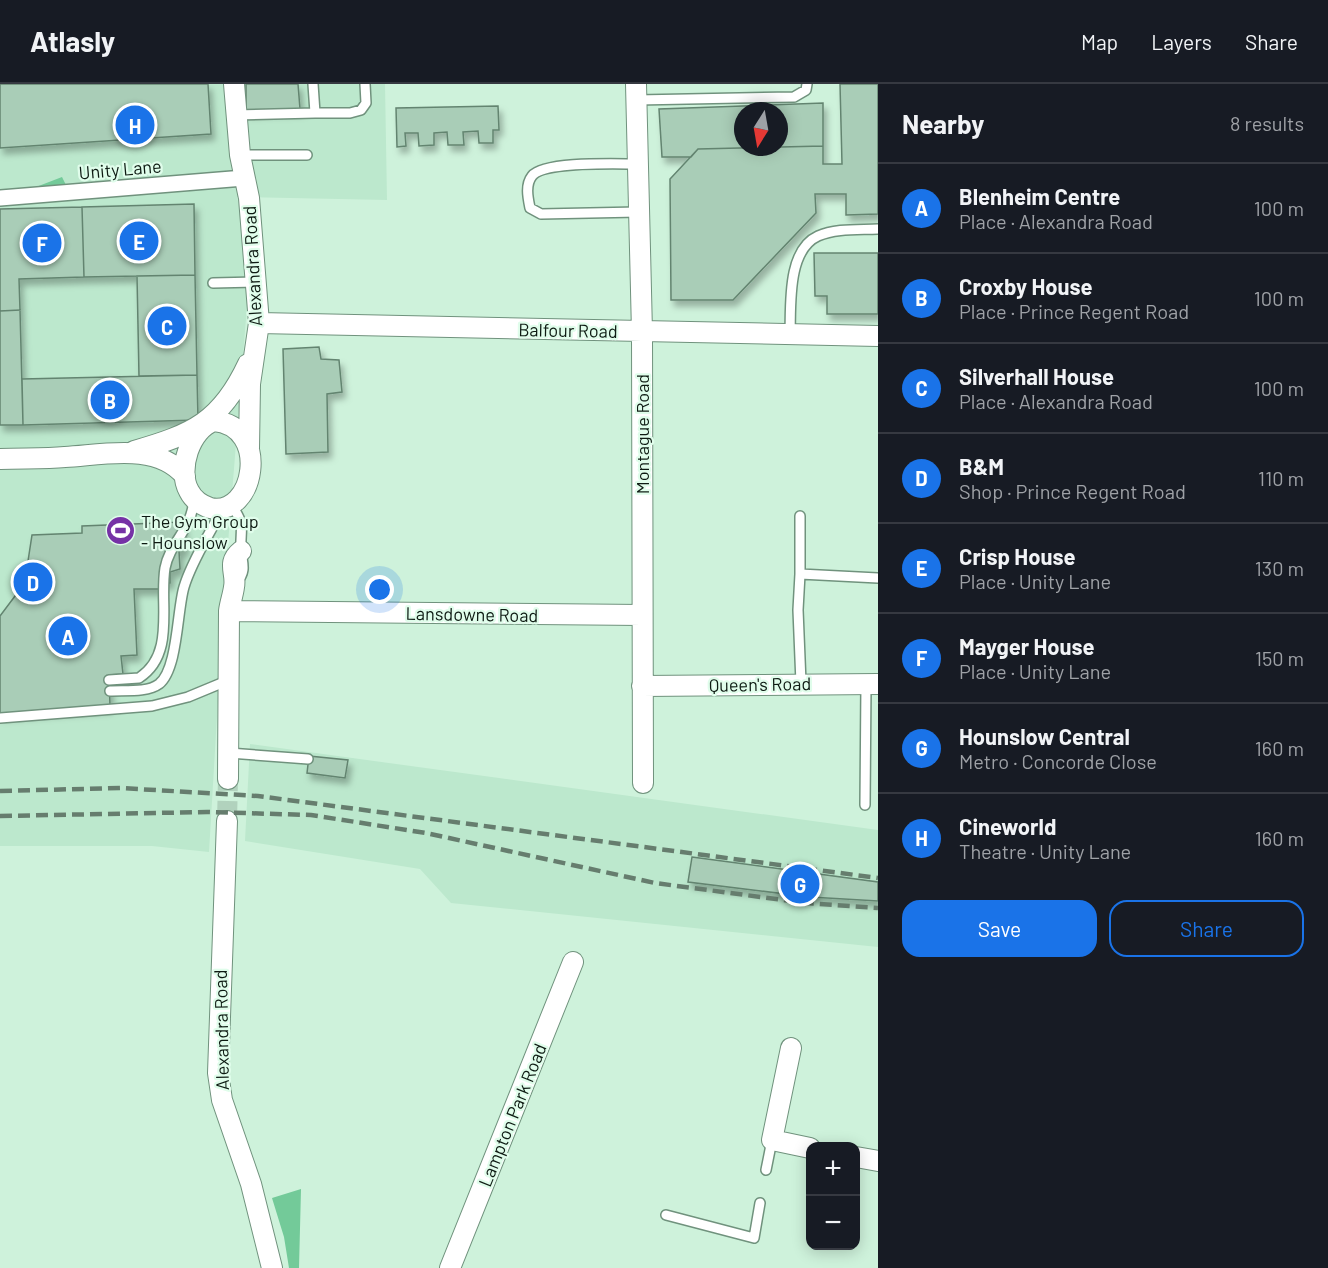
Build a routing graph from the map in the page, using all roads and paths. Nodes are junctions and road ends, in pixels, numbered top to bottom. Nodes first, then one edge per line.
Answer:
1 (234, 84) edge
2 (313, 84) edge
3 (365, 84) edge
4 (807, 84) edge
5 (637, 92) edge
6 (315, 113) junction
7 (235, 115) junction
8 (240, 155) junction
9 (307, 155) dead end
10 (636, 164) junction
11 (244, 178) junction
12 (0, 198) edge
13 (638, 212) junction
14 (878, 229) edge
15 (256, 282) junction
16 (213, 283) dead end
17 (259, 323) junction
18 (642, 332) junction
19 (790, 333) junction
20 (878, 336) edge
21 (253, 354) junction
22 (205, 424) junction
23 (249, 448) junction
24 (126, 453) junction
25 (0, 459) edge
26 (184, 476) junction
27 (194, 499) junction
28 (227, 507) junction
29 (800, 516) dead end
30 (241, 551) joint
31 (800, 574) junction
32 (878, 578) edge
33 (229, 611) junction
34 (642, 615) junction
35 (109, 680) dead end
36 (229, 680) junction
37 (801, 683) junction
38 (872, 684) edge
39 (642, 686) junction
40 (110, 691) dead end
41 (0, 718) edge
42 (229, 753) junction
43 (308, 759) dead end
44 (228, 779) tunnel mouth
45 (643, 783) dead end
46 (865, 805) dead end
47 (226, 821) tunnel mouth
48 (573, 962) dead end
49 (791, 1048) dead end
50 (772, 1140) junction
51 (806, 1147) edge
52 (860, 1158) edge
53 (878, 1161) edge
54 (766, 1170) dead end
55 (760, 1203) dead end
56 (666, 1215) dead end
57 (272, 1268) edge
58 (450, 1268) edge

1 - 7 street, Alexandra Road
2 - 6 lane
3 - 6 lane
4 - 5 lane
5 - 10 street, Montague Road
6 - 7 lane
7 - 8 street, Alexandra Road
8 - 9 lane
8 - 11 street, Alexandra Road
10 - 13 street, Montague Road
10 - 13 lane
11 - 12 street, Unity Lane
11 - 15 street, Alexandra Road
13 - 18 street, Montague Road
14 - 19 lane
15 - 16 lane
15 - 17 street, Alexandra Road
17 - 18 street, Balfour Road
17 - 21 street, Alexandra Road
18 - 19 street, Balfour Road
18 - 34 street, Montague Road
19 - 20 street, Balfour Road
21 - 22 street
21 - 23 street, Alexandra Road
22 - 23 street
22 - 24 street
22 - 26 street
23 - 28 street
24 - 25 street
24 - 26 street
26 - 27 street
27 - 28 street
27 - 35 lane
28 - 30 lane
28 - 40 lane
29 - 31 lane
30 - 33 street
31 - 32 lane
31 - 37 lane
33 - 34 street, Lansdowne Road
33 - 36 street
34 - 39 street, Montague Road
36 - 41 lane
36 - 42 street
37 - 38 street, Queen's Road
37 - 39 street, Queen's Road
38 - 46 lane
39 - 45 street, Montague Road
42 - 43 lane
42 - 44 street
47 - 57 street, Alexandra Road
48 - 58 street, Lampton Park Road
49 - 50 street
50 - 51 street
50 - 54 lane
52 - 53 street
55 - 56 lane

